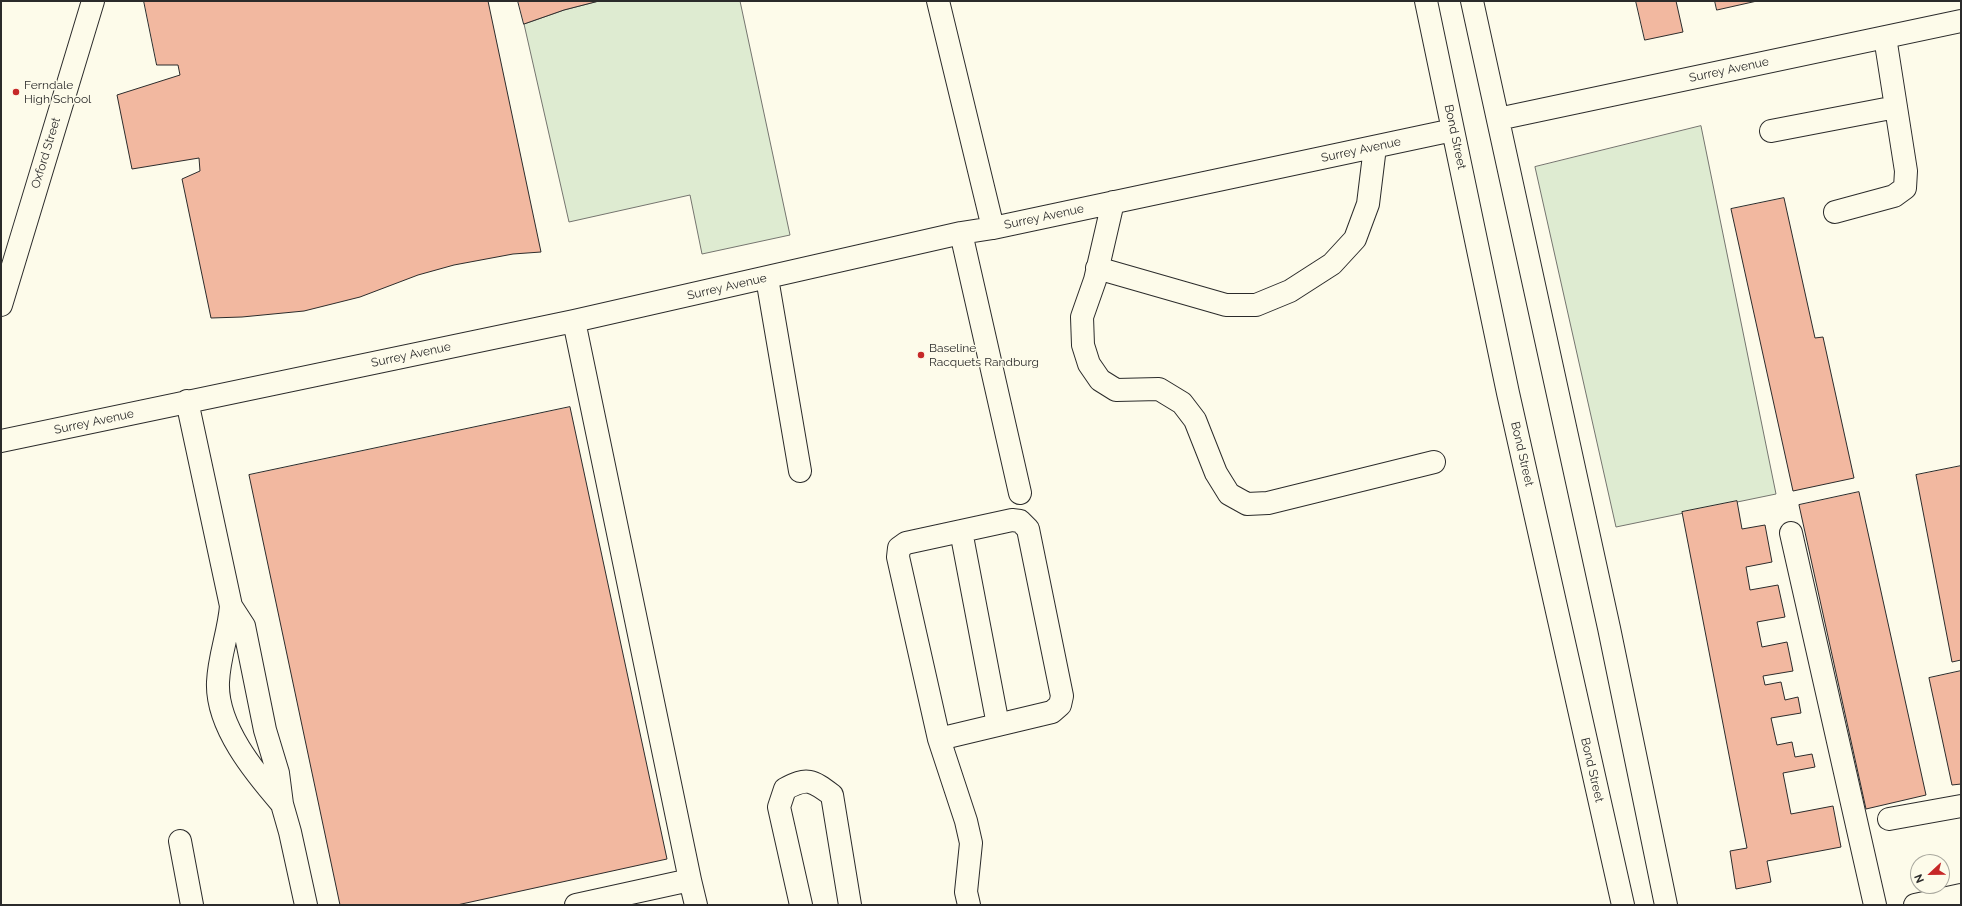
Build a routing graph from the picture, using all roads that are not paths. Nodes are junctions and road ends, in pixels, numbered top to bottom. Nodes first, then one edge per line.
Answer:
1 (93, 1) edge
2 (938, 1) edge
3 (1426, 1) edge
4 (1472, 1) edge
5 (1961, 21) edge
6 (1885, 37) junction
7 (1896, 107) junction
8 (1498, 120) junction
9 (1453, 130) junction
10 (1771, 132) dead end
11 (1375, 147) junction
12 (1113, 202) junction
13 (1835, 212) dead end
14 (993, 228) junction
15 (961, 233) junction
16 (1097, 268) junction
17 (767, 278) junction
18 (1, 305) edge
19 (574, 322) junction
20 (187, 401) junction
21 (1, 442) edge
22 (1434, 462) dead end
23 (800, 470) dead end
24 (1020, 493) dead end
25 (961, 531) junction
26 (1791, 533) dead end
27 (231, 606) junction
28 (998, 725) junction
29 (939, 739) junction
30 (282, 804) junction
31 (1961, 806) edge
32 (1889, 819) dead end
33 (180, 841) dead end
34 (690, 880) junction
35 (1961, 895) edge
36 (192, 905) edge
37 (306, 905) edge
38 (576, 905) edge
39 (696, 905) edge
40 (801, 905) edge
41 (850, 905) edge
42 (969, 905) edge
43 (1623, 905) edge
44 (1666, 905) edge
45 (1874, 905) edge
46 (1914, 905) edge

1 - 18 street, Oxford Street
2 - 14 street
3 - 9 street, Bond Street
4 - 8 street
5 - 6 street, Surrey Avenue
6 - 7 street
6 - 8 street, Surrey Avenue
7 - 10 street
7 - 13 street
8 - 44 street
9 - 11 street, Surrey Avenue
9 - 43 street, Bond Street
11 - 12 street, Surrey Avenue
11 - 16 street
12 - 14 street, Surrey Avenue
12 - 16 street
14 - 15 street, Surrey Avenue
15 - 17 street, Surrey Avenue
15 - 24 street
16 - 22 street
17 - 19 street, Surrey Avenue
17 - 23 street
19 - 20 street, Surrey Avenue
19 - 34 street
20 - 21 street, Surrey Avenue
20 - 27 street
25 - 28 street
25 - 28 street
25 - 29 street
26 - 45 street
27 - 30 street
27 - 30 street
28 - 29 street
29 - 42 street
30 - 37 street
31 - 32 street
33 - 36 street
34 - 38 street
34 - 39 street
35 - 46 street
40 - 41 street

